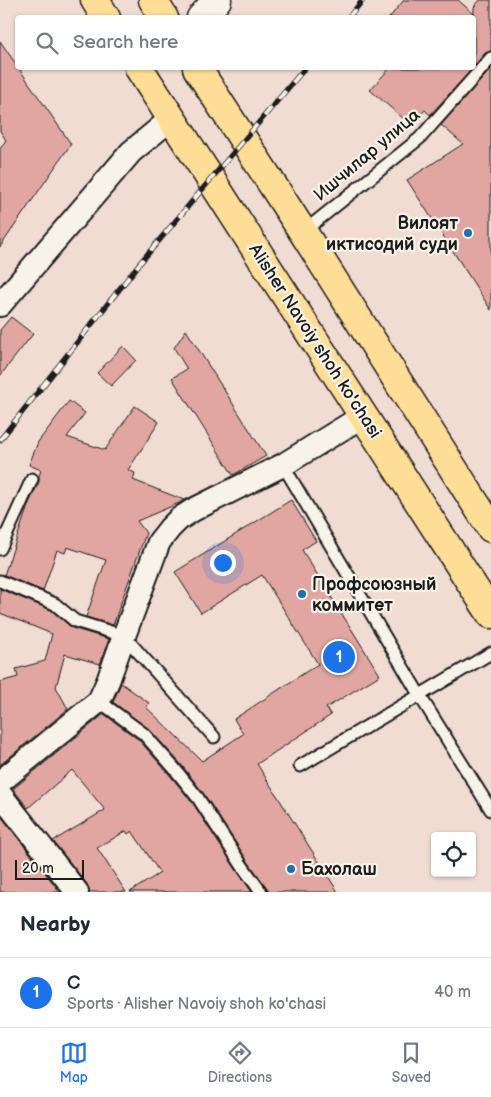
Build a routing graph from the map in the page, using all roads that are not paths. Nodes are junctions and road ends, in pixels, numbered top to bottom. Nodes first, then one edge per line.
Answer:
1 (95, 0) edge
2 (153, 0) edge
3 (217, 0) edge
4 (104, 15) edge
5 (162, 15) edge
6 (204, 15) edge
7 (491, 58) edge
8 (139, 70) edge
9 (197, 70) edge
10 (172, 118) junction
11 (303, 232) junction
12 (0, 304) edge
13 (363, 416) junction
14 (283, 465) junction
15 (32, 479) dead end
16 (491, 528) edge
17 (0, 548) edge
18 (0, 580) edge
19 (491, 614) edge
20 (124, 636) junction
21 (491, 653) edge
22 (420, 696) junction
23 (99, 701) junction
24 (214, 737) dead end
25 (300, 766) dead end
26 (0, 782) edge
27 (0, 794) edge
28 (491, 810) edge
29 (77, 892) edge
30 (261, 892) edge

1 - 4 main road
2 - 5 main road
3 - 6 main road
7 - 11 lane, Ишчилар улица
8 - 10 main road, Alisher Navoiy shoh ko'chasi
9 - 11 main road
10 - 12 street
10 - 13 main road, Alisher Navoiy shoh ko'chasi
11 - 16 main road
13 - 14 street
13 - 19 main road, Alisher Navoiy shoh ko'chasi
14 - 20 street
14 - 22 lane
15 - 17 lane
18 - 20 lane
20 - 23 street
20 - 24 lane
21 - 22 lane
22 - 25 lane
22 - 28 lane
23 - 26 street
23 - 30 lane
27 - 29 street

